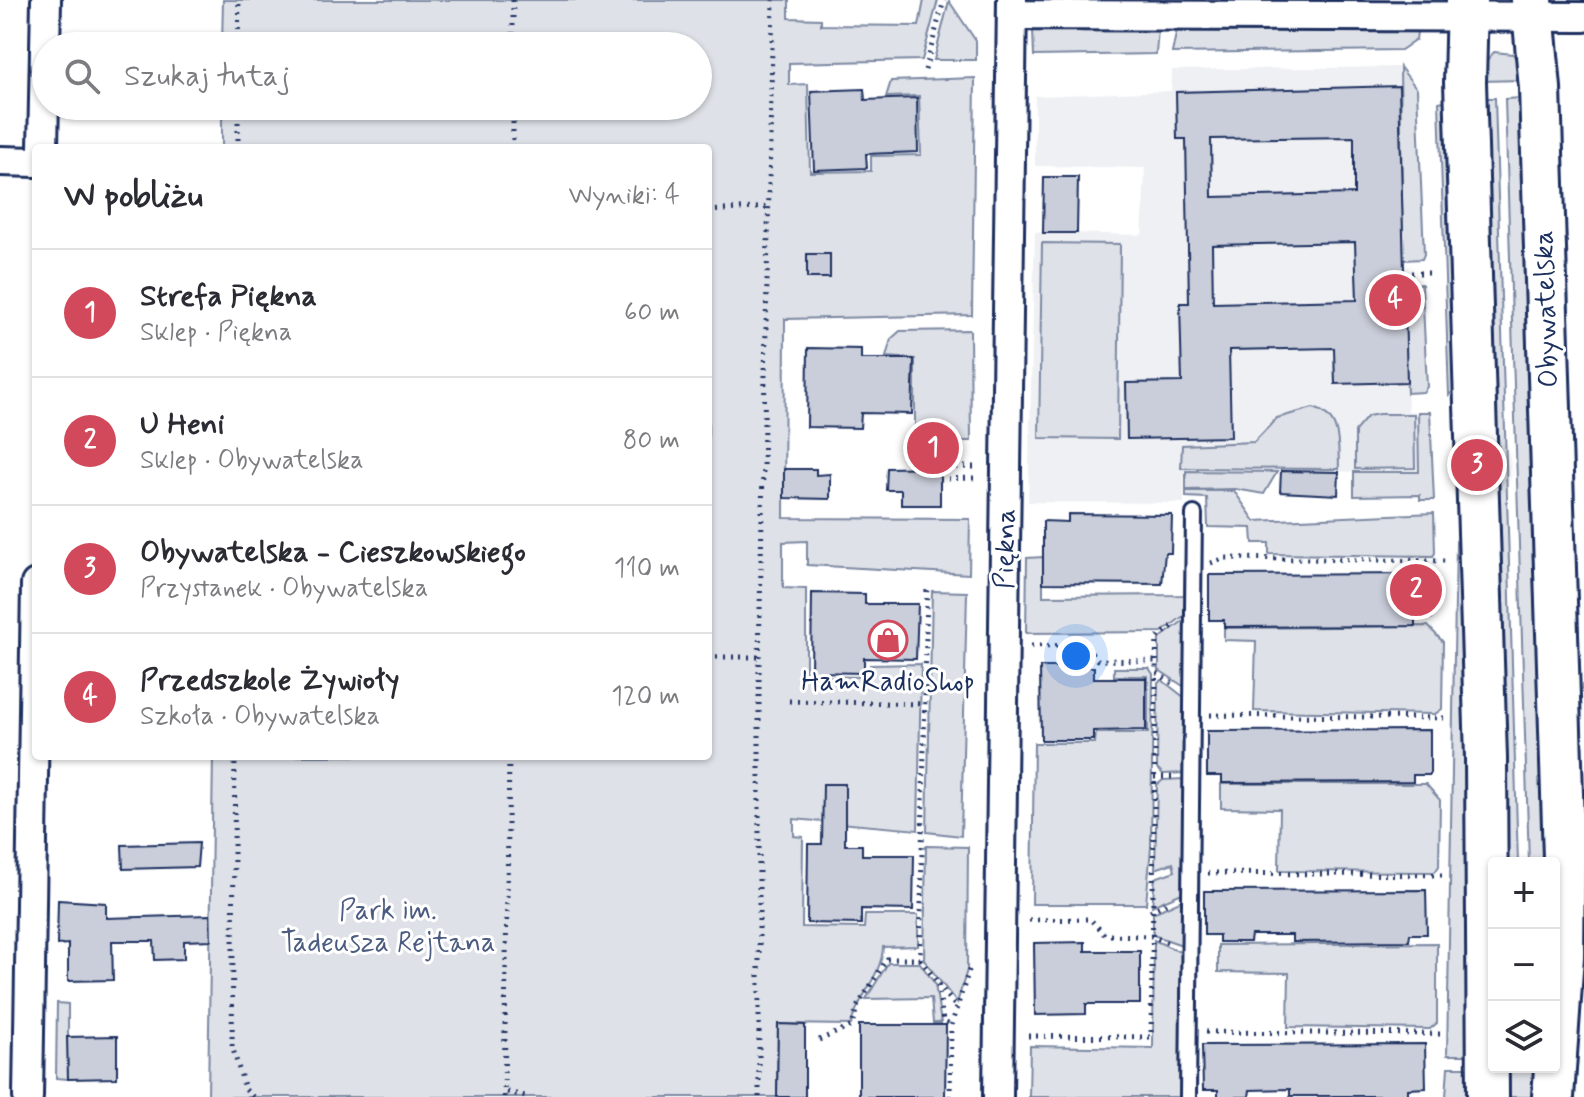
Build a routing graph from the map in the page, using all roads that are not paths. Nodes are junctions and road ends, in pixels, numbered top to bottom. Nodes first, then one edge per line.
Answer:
1 (46, 0) edge
2 (1012, 8) edge
3 (1532, 8) edge
4 (1467, 9) edge
5 (1584, 17) edge
6 (45, 32) edge
7 (44, 120) edge
8 (43, 144) edge
9 (0, 161) edge
10 (32, 162) edge
11 (1194, 514) dead end
12 (33, 760) edge
13 (1573, 954) edge
14 (28, 1097) edge
15 (998, 1097) edge
16 (1188, 1097) edge
17 (1488, 1097) edge
18 (1553, 1097) edge

1 - 6 street
2 - 4 street
2 - 15 street, Piękna
3 - 4 street
3 - 5 street
3 - 13 main road, Obywatelska
4 - 17 main road
7 - 8 street
9 - 10 street
11 - 16 lane
12 - 14 street
13 - 18 main road, Obywatelska

